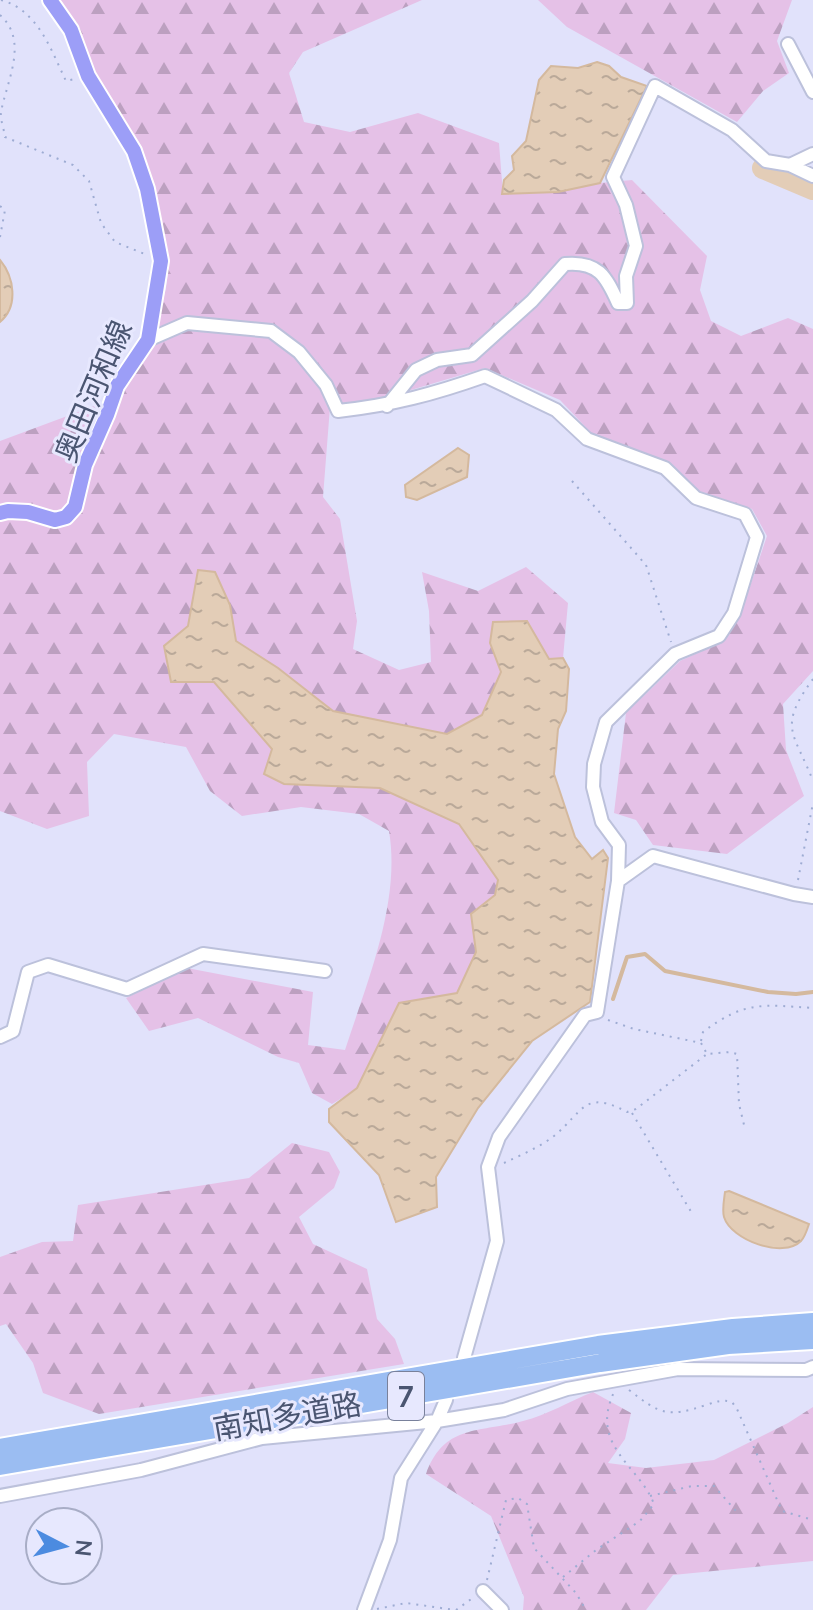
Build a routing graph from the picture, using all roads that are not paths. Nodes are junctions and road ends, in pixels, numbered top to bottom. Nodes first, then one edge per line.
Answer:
1 (50, 0) edge
2 (788, 44) dead end
3 (813, 92) edge
4 (813, 154) edge
5 (790, 165) junction
6 (813, 176) edge
7 (148, 340) junction
8 (387, 406) junction
9 (0, 513) edge
10 (618, 881) junction
11 (813, 897) edge
12 (325, 971) dead end
13 (0, 1037) edge
14 (813, 1322) edge
15 (813, 1340) edge
16 (464, 1358) dead end
17 (813, 1367) edge
18 (446, 1400) dead end
19 (437, 1421) junction
20 (0, 1448) edge
21 (0, 1466) edge
22 (0, 1496) edge
23 (483, 1591) road end
24 (367, 1610) edge
25 (502, 1610) edge

1 - 7 main road, 奥田河和線
2 - 3 street
4 - 5 street
5 - 6 street
5 - 8 street
7 - 8 street
7 - 9 main road, 奥田河和線
8 - 10 street
10 - 11 street
10 - 16 street
12 - 13 street
14 - 20 highway, 南知多道路 / 7
15 - 21 highway, 南知多道路 / 7
17 - 19 street
18 - 19 street
19 - 22 street
19 - 24 street
23 - 25 street

